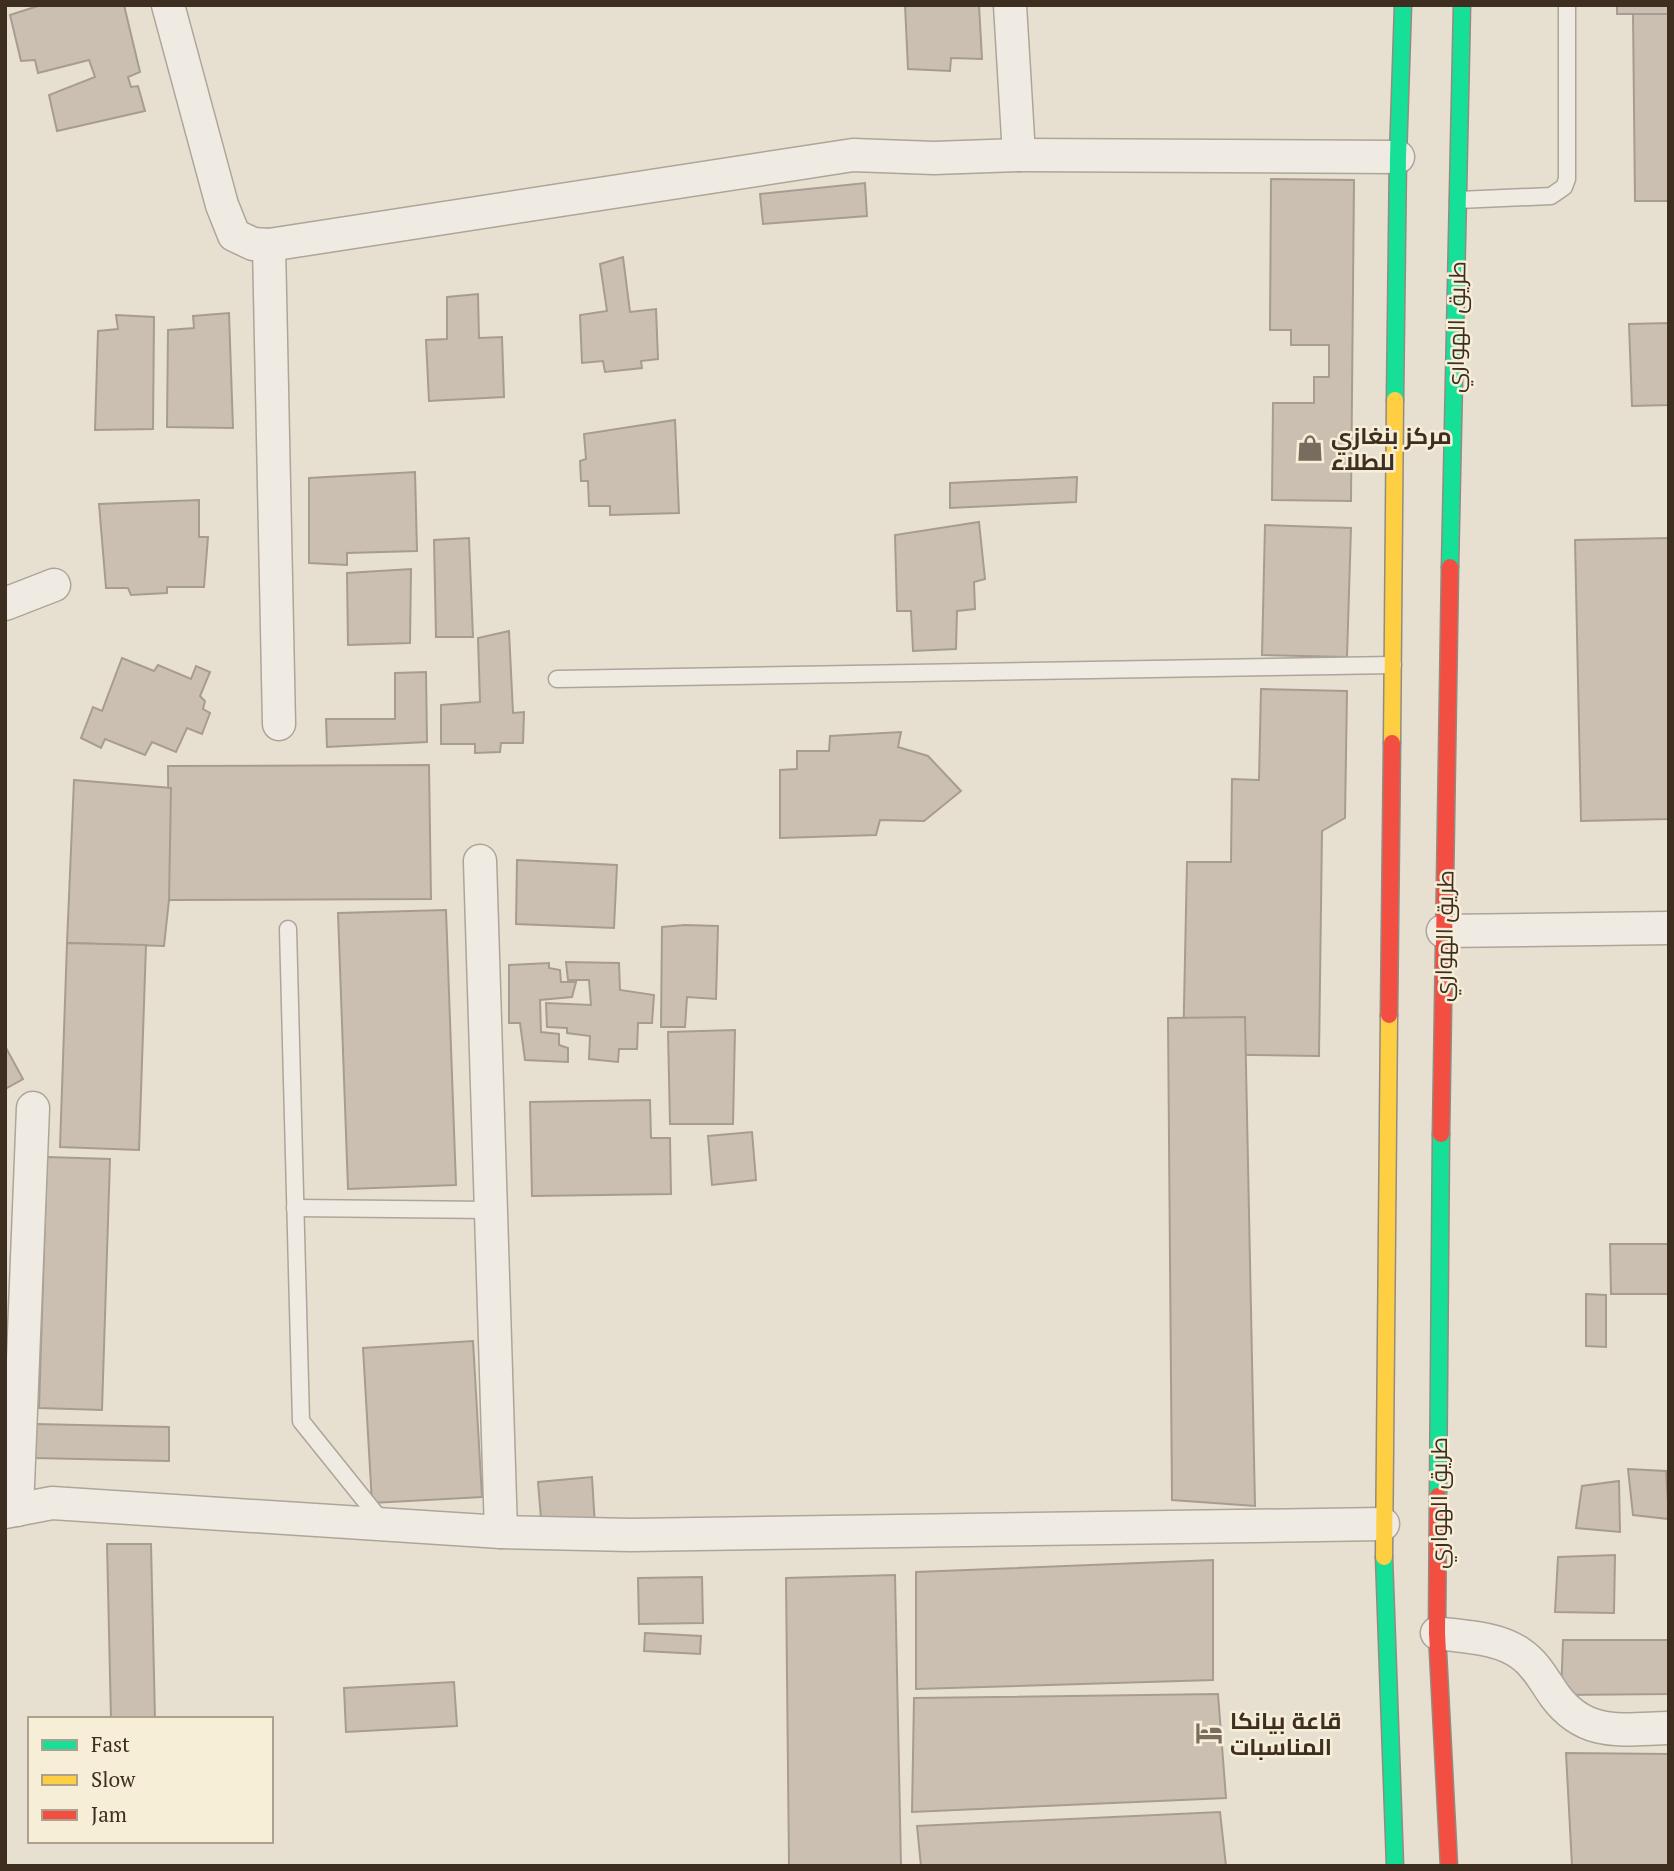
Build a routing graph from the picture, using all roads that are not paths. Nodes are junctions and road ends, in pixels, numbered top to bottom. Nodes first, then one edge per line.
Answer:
1 (168, 5) edge
2 (1010, 5) edge
3 (1404, 5) edge
4 (1462, 5) edge
5 (1567, 5) edge
6 (1019, 155) junction
7 (1398, 157) junction
8 (1458, 200) junction
9 (269, 245) junction
10 (54, 585) dead end
11 (5, 604) edge
12 (1392, 665) junction
13 (557, 679) dead end
14 (279, 724) dead end
15 (480, 861) dead end
16 (1669, 928) edge
17 (288, 929) dead end
18 (1443, 931) junction
19 (33, 1108) dead end
20 (295, 1208) junction
21 (491, 1210) junction
22 (11, 1511) edge
23 (1383, 1524) junction
24 (385, 1525) junction
25 (501, 1532) junction
26 (1437, 1633) junction
27 (1669, 1728) edge
28 (1395, 1866) edge
29 (1449, 1866) edge

1 - 9 street
2 - 6 street
3 - 7 highway
4 - 8 highway, طريق الهواري
5 - 8 lane
6 - 7 street
6 - 9 street
7 - 12 highway
8 - 18 highway, طريق الهواري
9 - 14 street
10 - 11 street
12 - 13 lane
12 - 23 highway
15 - 21 street
16 - 18 street
17 - 20 lane
18 - 26 highway, طريق الهواري
19 - 22 street
20 - 21 lane
20 - 24 lane
21 - 25 street
22 - 24 street
23 - 25 street
23 - 28 highway
24 - 25 street
26 - 27 street
26 - 29 highway, طريق الهواري

